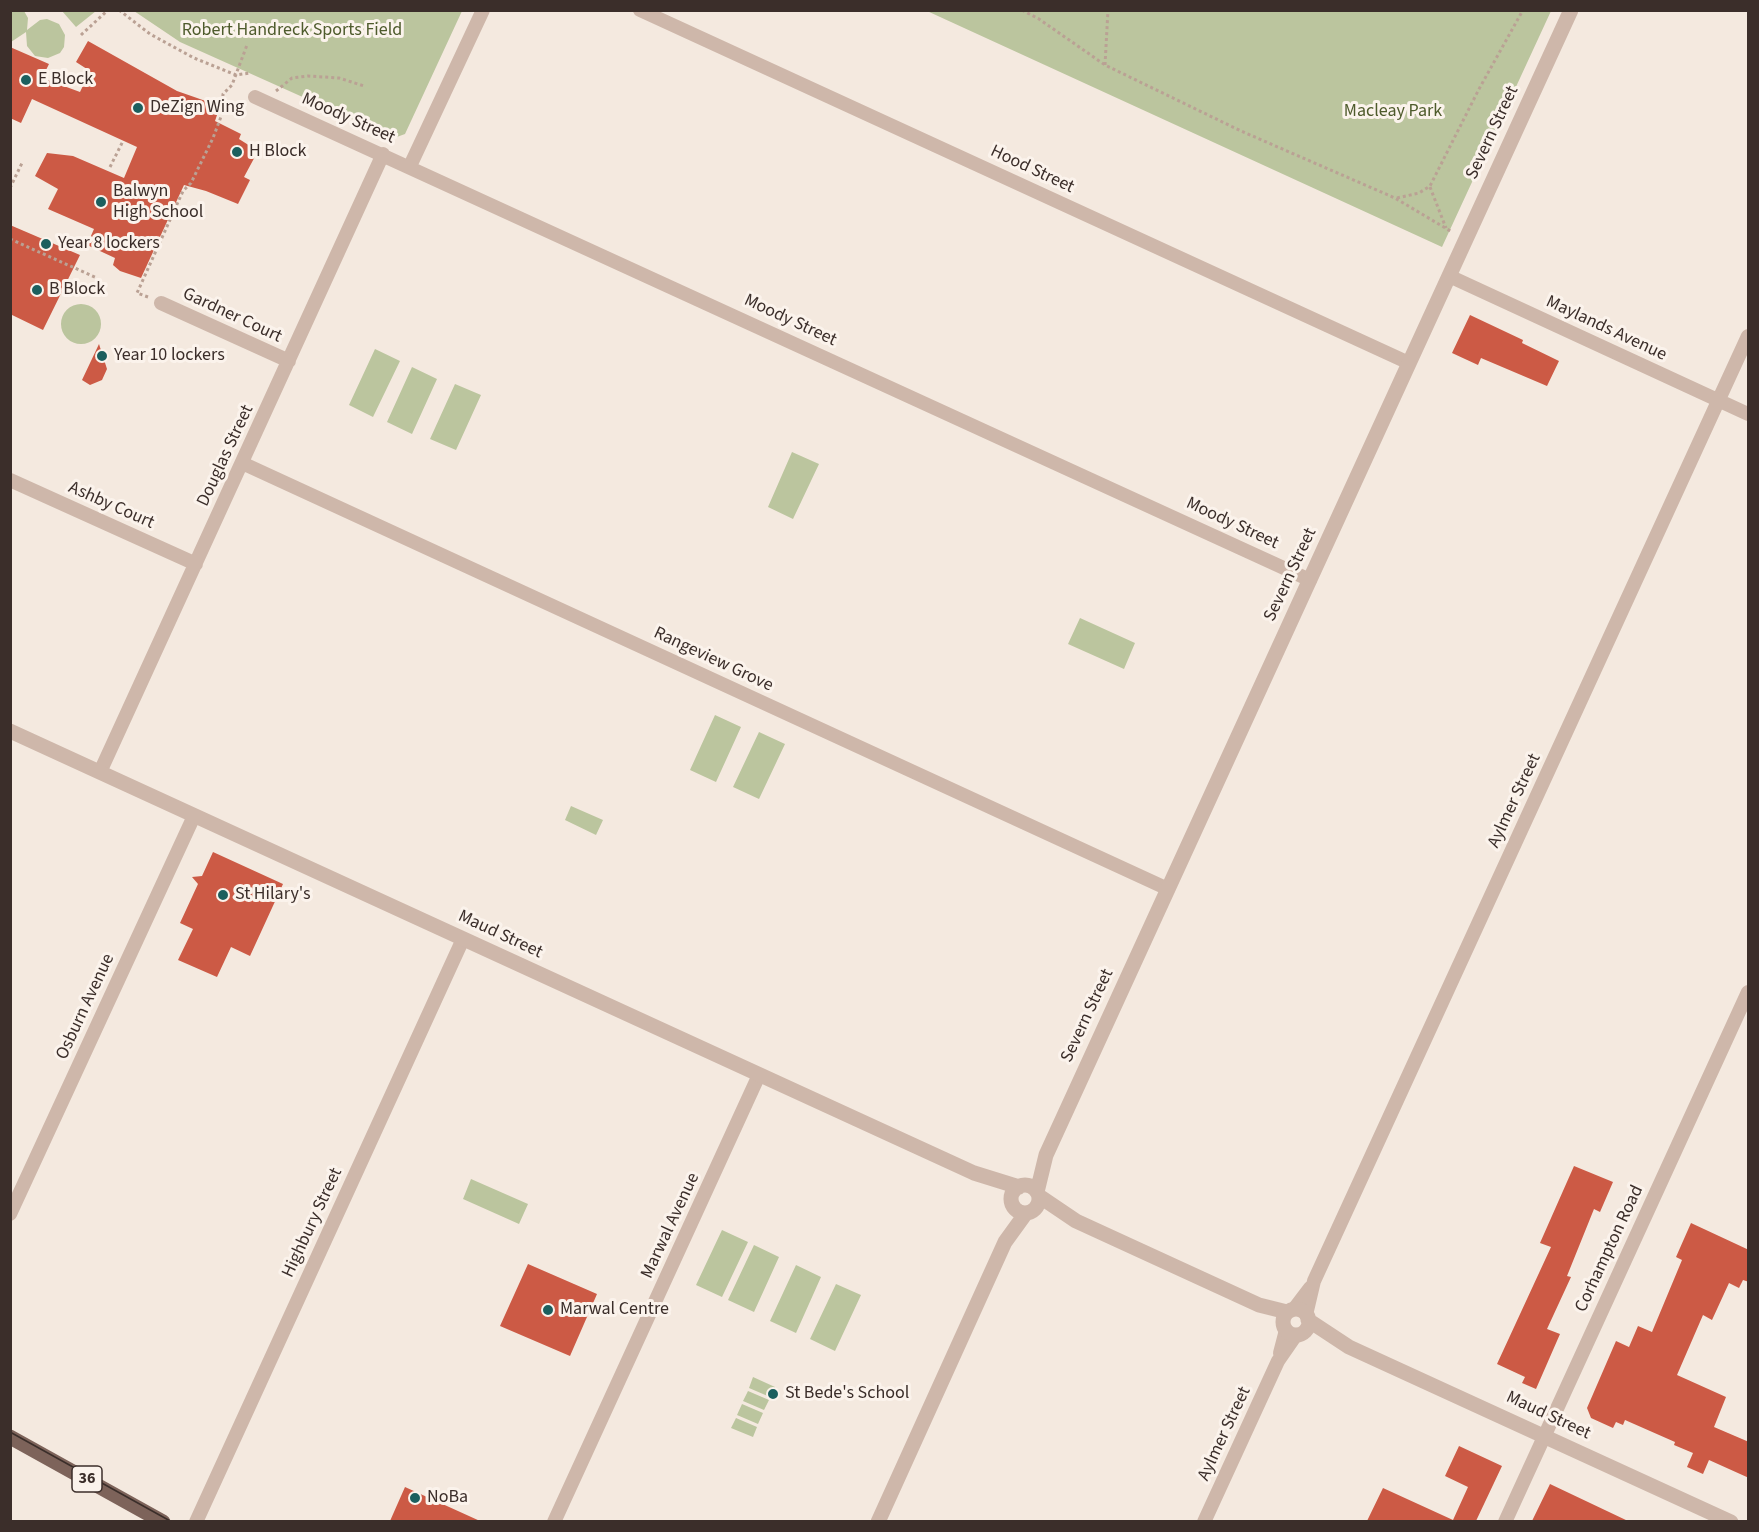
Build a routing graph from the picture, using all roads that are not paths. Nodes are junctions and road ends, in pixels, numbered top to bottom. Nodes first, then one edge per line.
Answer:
1 (483, 10) edge
2 (640, 10) edge
3 (1571, 10) edge
4 (260, 99) road end
5 (383, 154) junction
6 (410, 166) junction
7 (1449, 276) junction
8 (161, 303) road end
9 (1749, 336) edge
10 (289, 361) junction
11 (1409, 363) junction
12 (1719, 401) junction
13 (1749, 414) edge
14 (242, 463) junction
15 (10, 480) edge
16 (196, 564) junction
17 (1310, 579) junction
18 (10, 731) edge
19 (100, 772) junction
20 (194, 816) junction
21 (1168, 889) junction
22 (463, 939) junction
23 (1749, 992) edge
24 (759, 1076) junction
25 (1046, 1155) junction
26 (974, 1173) junction
27 (1021, 1186) junction
28 (1027, 1203) junction
29 (10, 1214) edge
30 (1295, 1322) junction
31 (1544, 1436) junction
32 (10, 1437) edge
33 (155, 1520) edge
34 (195, 1521) edge
35 (554, 1521) edge
36 (878, 1521) edge
37 (1204, 1521) edge
38 (1505, 1521) edge
39 (1731, 1521) edge

1 - 6 street
2 - 11 street, Hood Street
3 - 7 street, Severn Street
4 - 5 street, Moody Street
5 - 6 street, Moody Street
5 - 10 street, Douglas Street
6 - 17 street, Moody Street
7 - 11 street, Severn Street
7 - 12 street, Maylands Avenue
8 - 10 street, Gardner Court
9 - 12 street, Aylmer Street
10 - 14 street, Douglas Street
11 - 17 street, Severn Street
12 - 13 street, Maylands Avenue
12 - 30 street, Aylmer Street
14 - 16 street, Douglas Street
14 - 21 street, Rangeview Grove
15 - 16 street, Ashby Court
16 - 19 street, Douglas Street
17 - 21 street, Severn Street
18 - 19 street, Maud Street
19 - 20 street, Maud Street
20 - 22 street, Maud Street
20 - 29 street, Osburn Avenue
21 - 25 street, Severn Street
22 - 24 street, Maud Street
22 - 34 street, Highbury Street
23 - 31 street, Corhampton Road
24 - 26 street, Maud Street
24 - 35 street, Marwal Avenue
25 - 27 street, Severn Street
25 - 28 street, Severn Street
26 - 27 street, Maud Street
26 - 28 street, Maud Street
27 - 28 street, Severn Street
28 - 30 street, Maud Street
28 - 36 street, Severn Street
30 - 31 street, Maud Street
30 - 37 street, Aylmer Street
31 - 38 street, Corhampton Road
31 - 39 street, Maud Street
32 - 33 main road, 36

